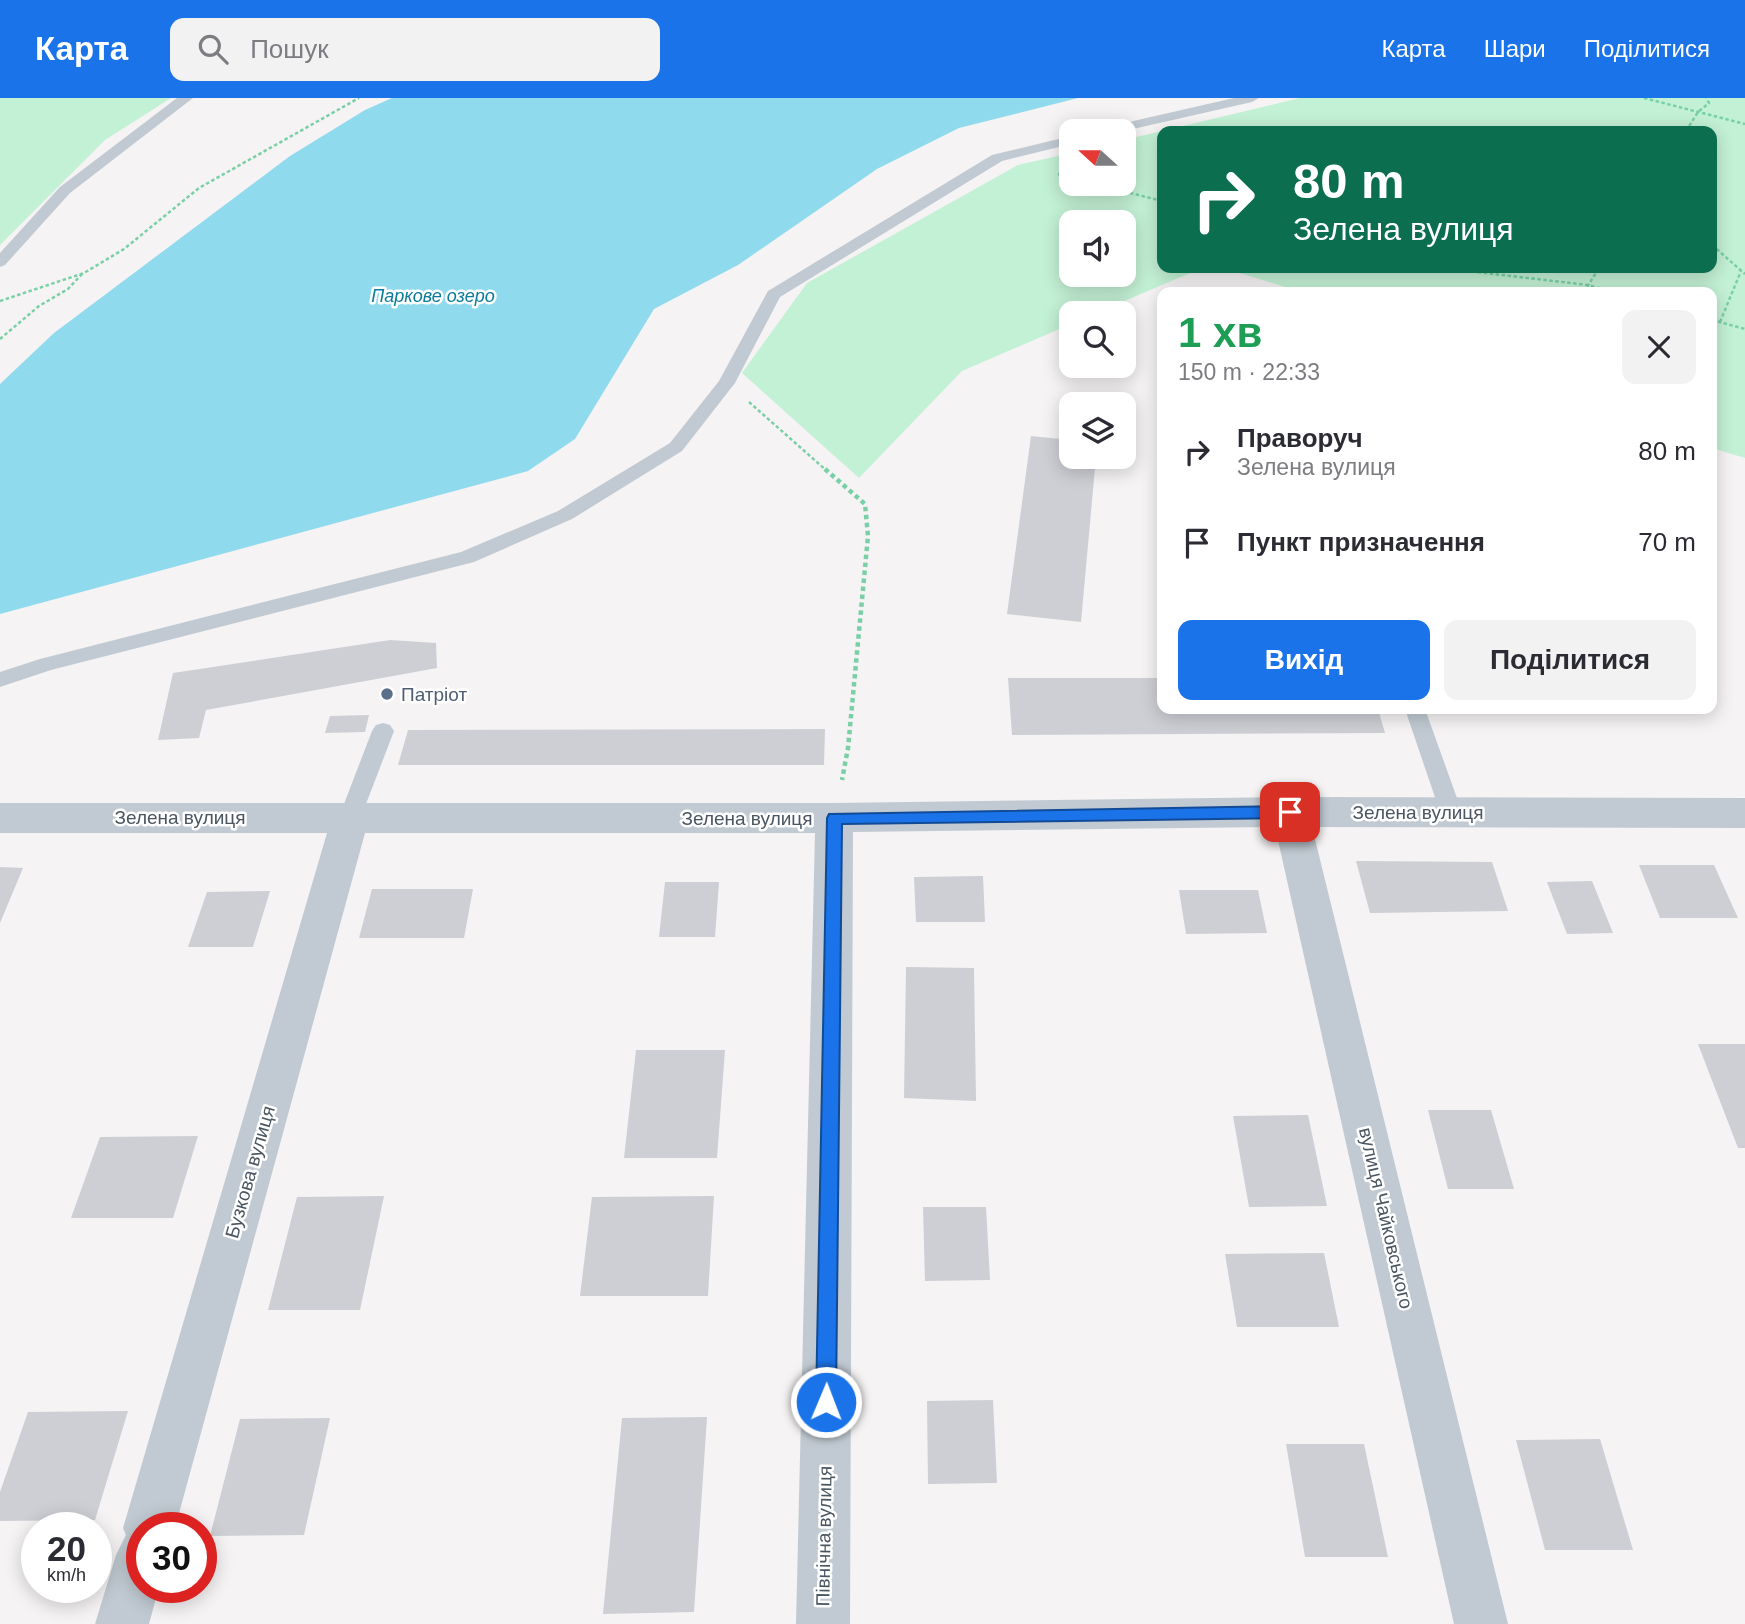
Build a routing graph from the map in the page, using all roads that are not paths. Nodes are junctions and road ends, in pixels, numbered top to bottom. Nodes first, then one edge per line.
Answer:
1 (186, 98) edge
2 (1252, 98) edge
3 (1136, 124) edge
4 (1059, 143) edge
5 (0, 262) edge
6 (0, 680) edge
7 (1417, 714) edge
8 (383, 731) dead end
9 (1290, 812) junction
10 (1451, 812) junction
11 (1745, 813) edge
12 (350, 817) junction
13 (0, 818) edge
14 (835, 818) junction
15 (154, 1512) edge
16 (128, 1603) edge
17 (122, 1624) edge
18 (823, 1624) edge
19 (1481, 1624) edge

1 - 5 lane
2 - 3 lane
4 - 6 lane
7 - 10 lane
8 - 12 lane
9 - 10 street, Зелена вулиця
9 - 14 street, Зелена вулиця
9 - 19 street, вулиця Чайковського
10 - 11 street, Зелена вулиця
12 - 13 street, Зелена вулиця
12 - 14 street, Зелена вулиця
12 - 15 street, Бузкова вулиця
14 - 18 street, Північна вулиця
16 - 17 street

